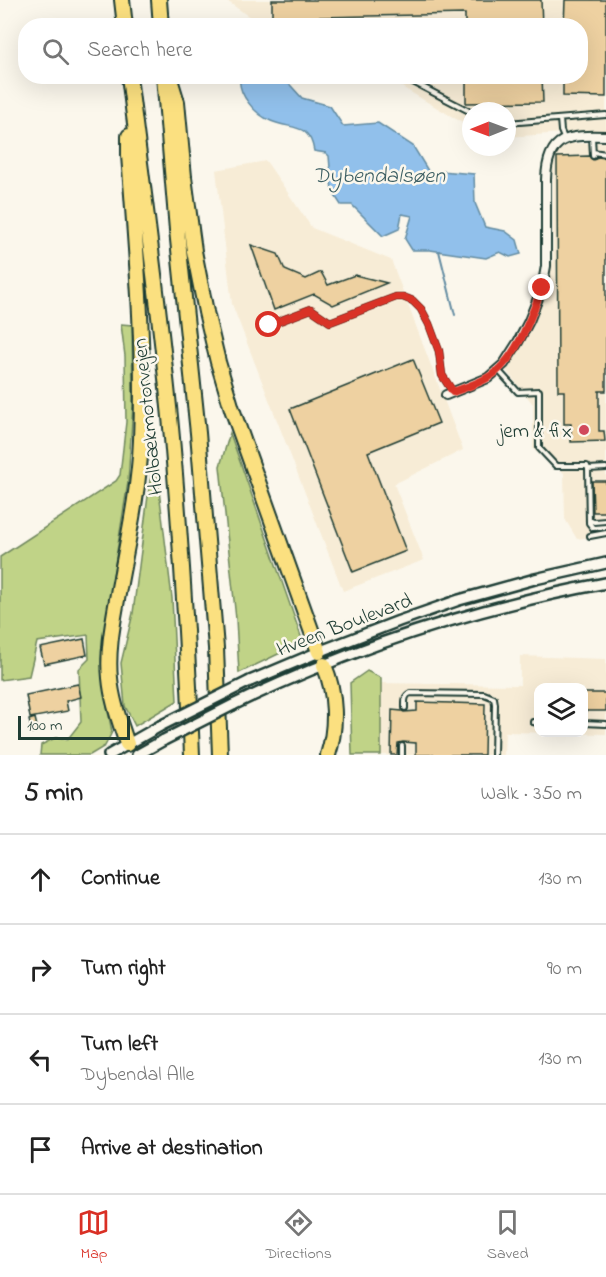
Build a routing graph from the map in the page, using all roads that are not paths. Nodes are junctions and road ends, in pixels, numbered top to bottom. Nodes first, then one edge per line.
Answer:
1 (122, 0) edge
2 (159, 0) edge
3 (124, 18) edge
4 (160, 18) edge
5 (129, 84) edge
6 (130, 84) edge
7 (165, 84) edge
8 (172, 84) edge
9 (417, 84) edge
10 (462, 107) edge
11 (606, 115) edge
12 (560, 119) junction
13 (516, 122) edge
14 (592, 135) junction
15 (606, 136) edge
16 (564, 138) junction
17 (606, 154) edge
18 (269, 325) dead end
19 (498, 370) junction
20 (449, 393) joint
21 (606, 468) edge
22 (588, 469) junction
23 (588, 520) junction
24 (606, 521) edge
25 (606, 527) edge
26 (606, 533) edge
27 (590, 536) dead end
28 (606, 563) edge
29 (606, 583) edge
30 (322, 658) junction
31 (405, 708) dead end
32 (588, 723) edge
33 (606, 724) edge
34 (402, 746) dead end
35 (132, 751) edge
36 (109, 755) edge
37 (192, 755) edge
38 (220, 755) edge
39 (328, 755) edge
40 (402, 755) edge
41 (494, 755) edge

1 - 3 highway
2 - 4 highway
5 - 35 highway
6 - 37 highway, Holbækmotorvejen
7 - 38 highway
8 - 30 highway
9 - 10 lane
11 - 12 lane
12 - 13 lane
12 - 16 lane
14 - 15 street
14 - 16 street
14 - 17 lane
16 - 19 street
18 - 20 lane
19 - 20 street
19 - 22 lane
21 - 22 lane
22 - 23 lane
23 - 24 lane
23 - 25 lane
26 - 27 lane
28 - 30 street, Hveen Boulevard
29 - 30 street, Hveen Boulevard
30 - 35 street, Hveen Boulevard, bridge
30 - 35 street, Hveen Boulevard, bridge
30 - 39 highway
31 - 41 lane
32 - 33 lane
34 - 40 lane
35 - 36 street, Hveen Boulevard

